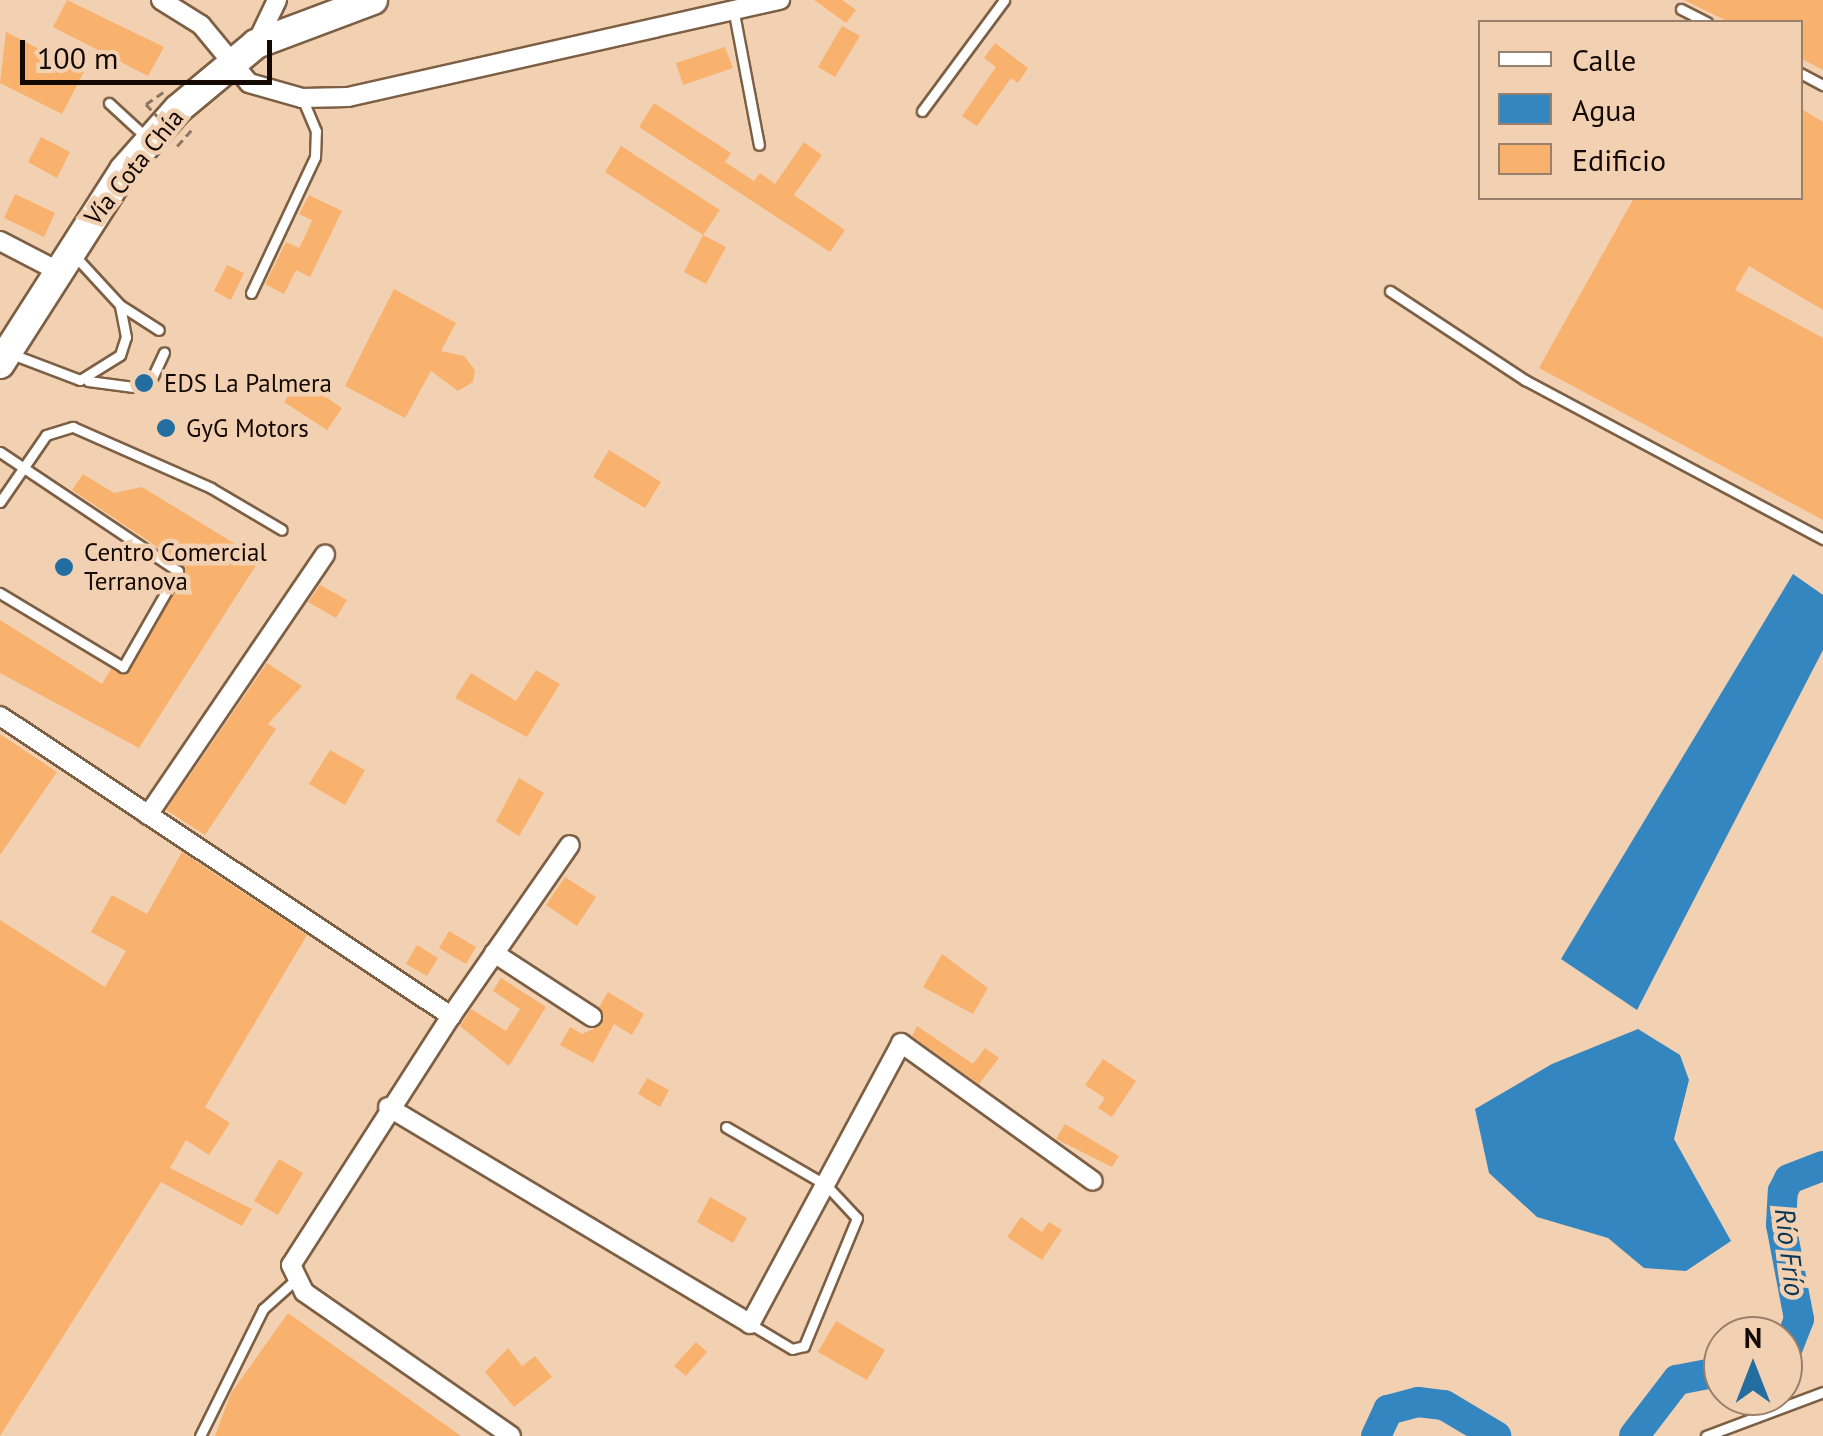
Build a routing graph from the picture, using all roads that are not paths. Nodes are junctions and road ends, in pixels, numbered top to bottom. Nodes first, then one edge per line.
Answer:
1 (162, 0) edge
2 (278, 0) edge
3 (373, 0) edge
4 (780, 0) edge
5 (1004, 0) edge
6 (1682, 9) dead end
7 (734, 13) junction
8 (1702, 20) edge
9 (256, 44) junction
10 (229, 63) junction
11 (302, 98) junction
12 (109, 103) dead end
13 (922, 112) dead end
14 (162, 138) junction
15 (759, 145) dead end
16 (0, 241) edge
17 (62, 260) junction
18 (1390, 290) dead end
19 (250, 292) dead end
20 (120, 304) junction
21 (160, 330) dead end
22 (164, 352) dead end
23 (4, 358) edge
24 (153, 376) dead end
25 (80, 380) junction
26 (134, 387) dead end
27 (0, 452) edge
28 (20, 468) junction
29 (0, 502) edge
30 (282, 530) dead end
31 (1823, 538) edge
32 (326, 555) dead end
33 (0, 592) edge
34 (0, 716) edge
35 (148, 815) junction
36 (570, 845) dead end
37 (494, 953) junction
38 (451, 1016) junction
39 (592, 1017) dead end
40 (388, 1107) junction
41 (726, 1127) dead end
42 (1093, 1181) dead end
43 (826, 1186) junction
44 (294, 1281) junction
45 (750, 1324) junction
46 (1823, 1392) edge
47 (200, 1436) edge
48 (511, 1436) edge
49 (1706, 1436) edge

1 - 10 street
2 - 9 street
3 - 9 main road, Vía Cota Chía
4 - 7 street
5 - 13 lane
6 - 8 lane
7 - 11 street
7 - 15 lane
9 - 10 main road, Vía Cota Chía
10 - 11 street
10 - 14 main road, Vía Cota Chía
11 - 19 lane
12 - 14 lane
14 - 17 main road, Vía Cota Chía
16 - 17 street
17 - 20 lane
17 - 23 main road, Vía Cota Chía
18 - 31 lane
20 - 21 lane
20 - 25 lane
22 - 24 lane
23 - 25 lane
25 - 26 lane
27 - 28 lane
28 - 29 lane
28 - 30 lane
28 - 33 lane
32 - 35 street
34 - 35 street
35 - 38 street
36 - 37 street
37 - 38 street
37 - 39 street
38 - 40 street
40 - 44 street
40 - 45 street
41 - 43 lane
42 - 43 street
43 - 45 street
43 - 45 lane
44 - 47 lane
44 - 48 street
46 - 49 lane

